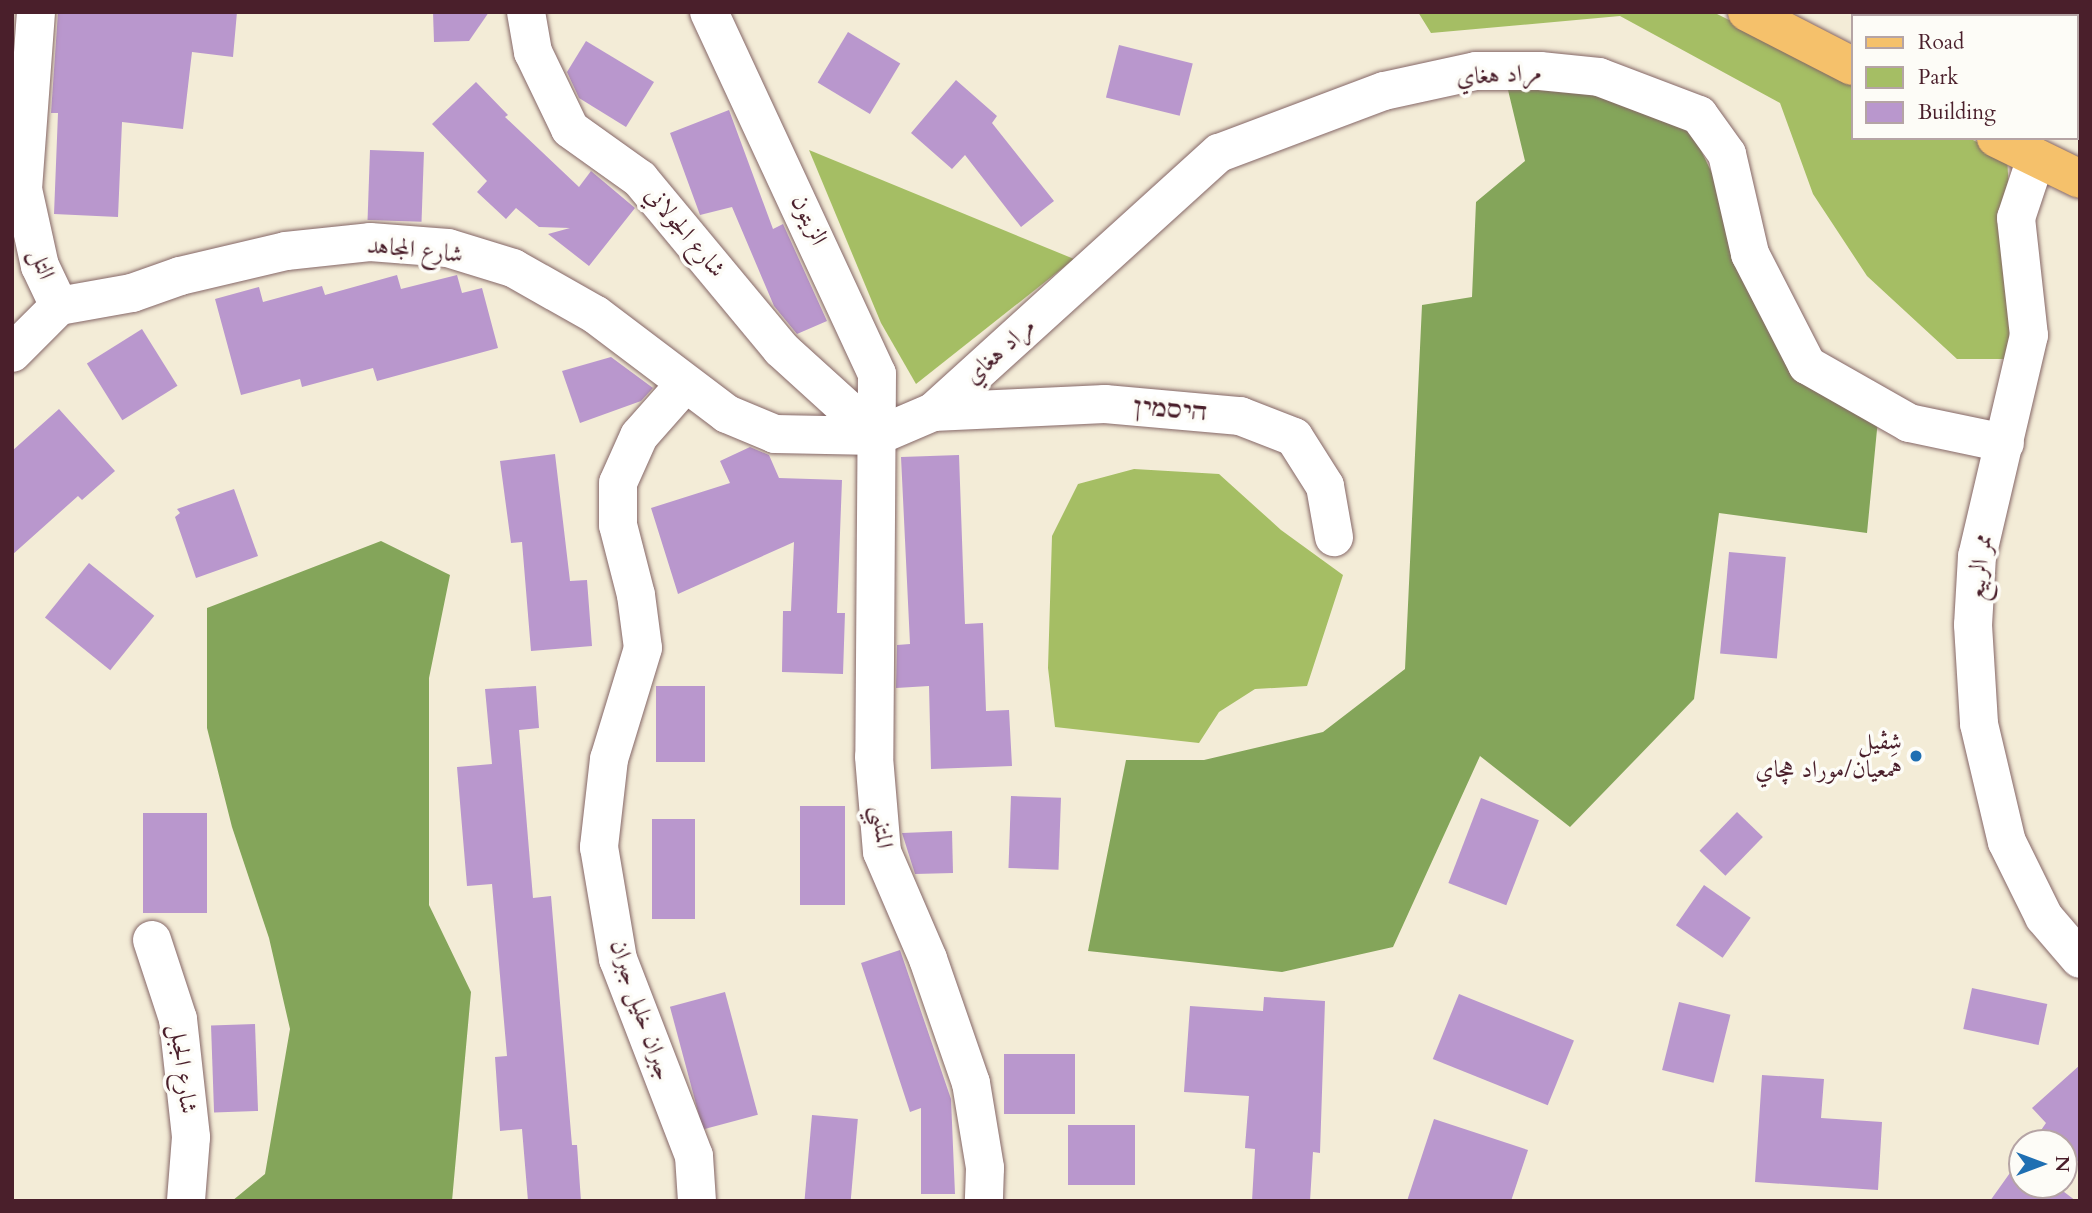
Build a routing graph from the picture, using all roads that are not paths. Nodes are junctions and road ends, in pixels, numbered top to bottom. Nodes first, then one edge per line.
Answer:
1 (36, 12) edge
2 (526, 12) edge
3 (709, 12) edge
4 (1746, 12) edge
5 (1850, 65) edge
6 (2000, 140) edge
7 (2036, 158) junction
8 (2080, 179) edge
9 (59, 306) junction
10 (12, 353) edge
11 (685, 384) junction
12 (933, 412) junction
13 (877, 436) junction
14 (2005, 443) junction
15 (1334, 537) dead end
16 (152, 940) dead end
17 (2080, 959) edge
18 (186, 1201) edge
19 (697, 1201) edge
20 (984, 1201) edge

1 - 9 street, التل
2 - 13 street, شارع الجولاني
3 - 13 street, الزيتون
4 - 5 main road
6 - 7 main road
7 - 8 main road
7 - 14 street, ممر الربيع
9 - 10 street
9 - 11 street, شارع المجاهد
11 - 13 street, شارع المجاهد
11 - 19 street, جبران خليل جبران
12 - 13 street, مراد هغاي
12 - 14 street, مراد هغاي
12 - 15 street, היסמין
13 - 20 street, المتنبي
14 - 17 street, ممر الربيع
16 - 18 street, شارع الجبل

